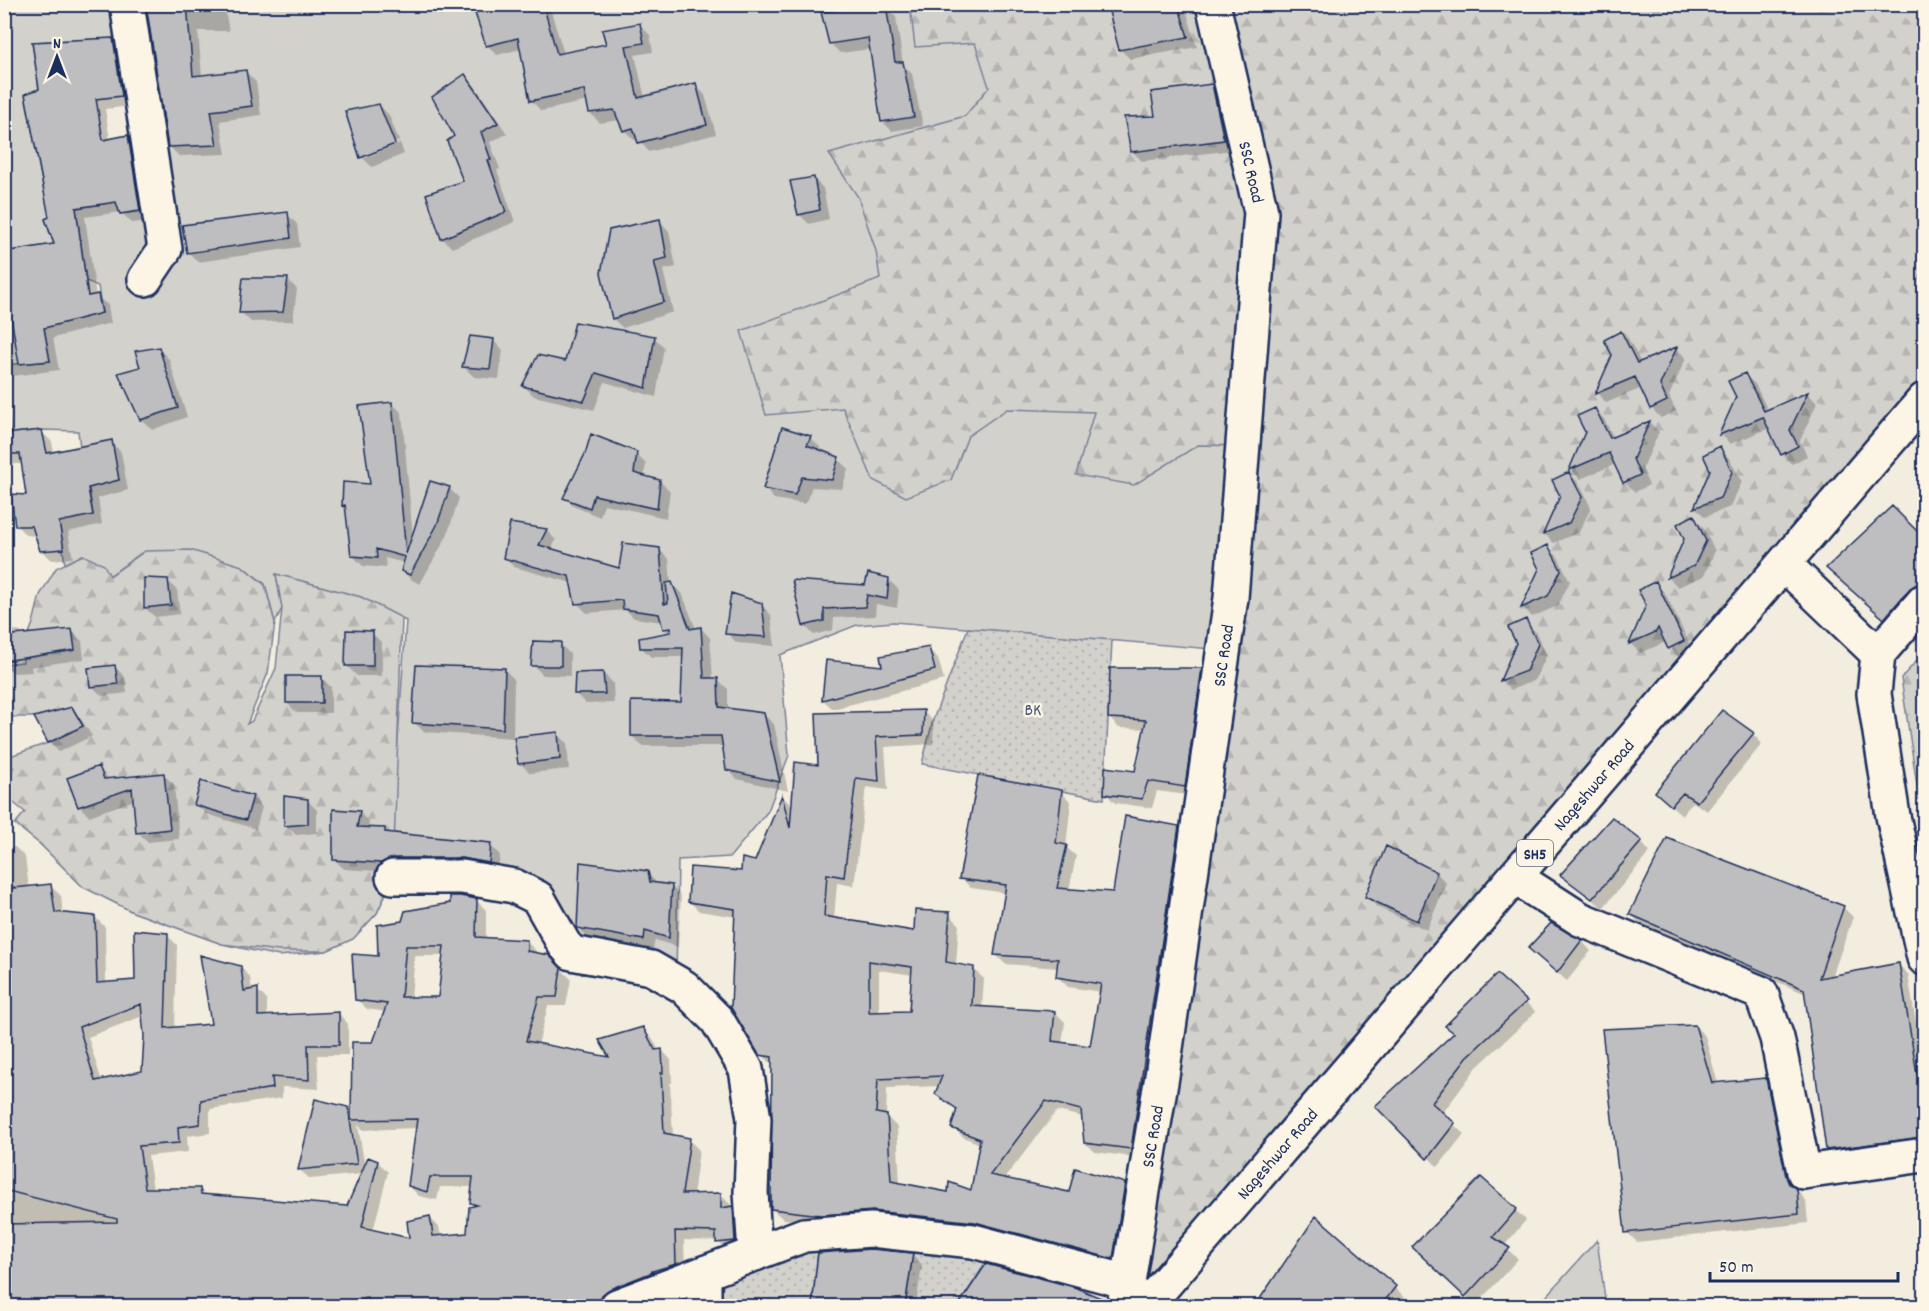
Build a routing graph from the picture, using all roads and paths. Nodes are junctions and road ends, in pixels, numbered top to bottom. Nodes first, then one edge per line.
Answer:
1 (126, 4) edge
2 (1213, 4) edge
3 (145, 279) dead end
4 (1924, 400) edge
5 (1784, 564) junction
6 (1924, 601) edge
7 (1878, 654) junction
8 (1515, 877) junction
9 (393, 878) dead end
10 (1924, 958) edge
11 (1924, 1155) edge
12 (755, 1254) junction
13 (704, 1273) junction
14 (1133, 1298) edge
15 (617, 1306) edge
16 (704, 1306) edge

1 - 3 street
2 - 14 street, SSC Road
4 - 5 street, Nageshwar Road / SH5
5 - 7 street
5 - 8 street, Nageshwar Road / SH5
6 - 7 street
7 - 10 street
8 - 11 street
8 - 14 street, Nageshwar Road / SH5
9 - 12 street
12 - 13 street
12 - 14 street
13 - 15 street
13 - 16 street

